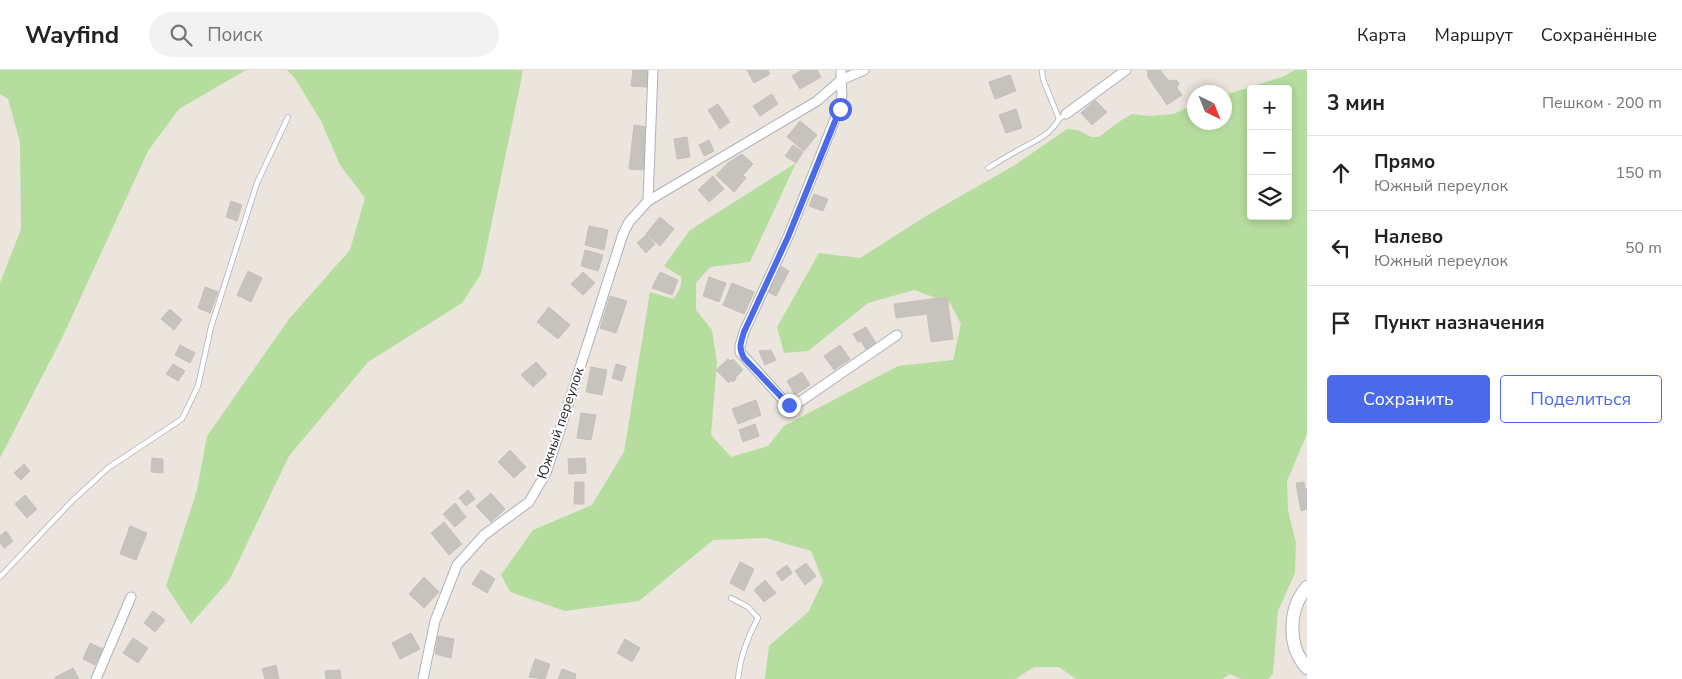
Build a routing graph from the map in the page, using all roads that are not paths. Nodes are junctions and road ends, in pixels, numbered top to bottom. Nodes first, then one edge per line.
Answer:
1 (653, 70) edge
2 (864, 70) edge
3 (1042, 70) edge
4 (1126, 70) edge
5 (841, 75) edge
6 (288, 117) dead end
7 (1062, 117) junction
8 (988, 168) dead end
9 (648, 201) junction
10 (896, 335) dead end
11 (0, 577) edge
12 (1307, 587) edge
13 (131, 597) dead end
14 (730, 598) dead end
15 (1307, 668) edge
16 (96, 679) edge
17 (423, 679) edge
18 (738, 679) edge

1 - 9 street
2 - 5 street, Южный переулок
3 - 7 lane
4 - 7 street
5 - 9 street, Южный переулок
5 - 10 street
6 - 11 lane
7 - 8 lane
9 - 17 street, Южный переулок
12 - 15 street
13 - 16 street
14 - 18 lane

